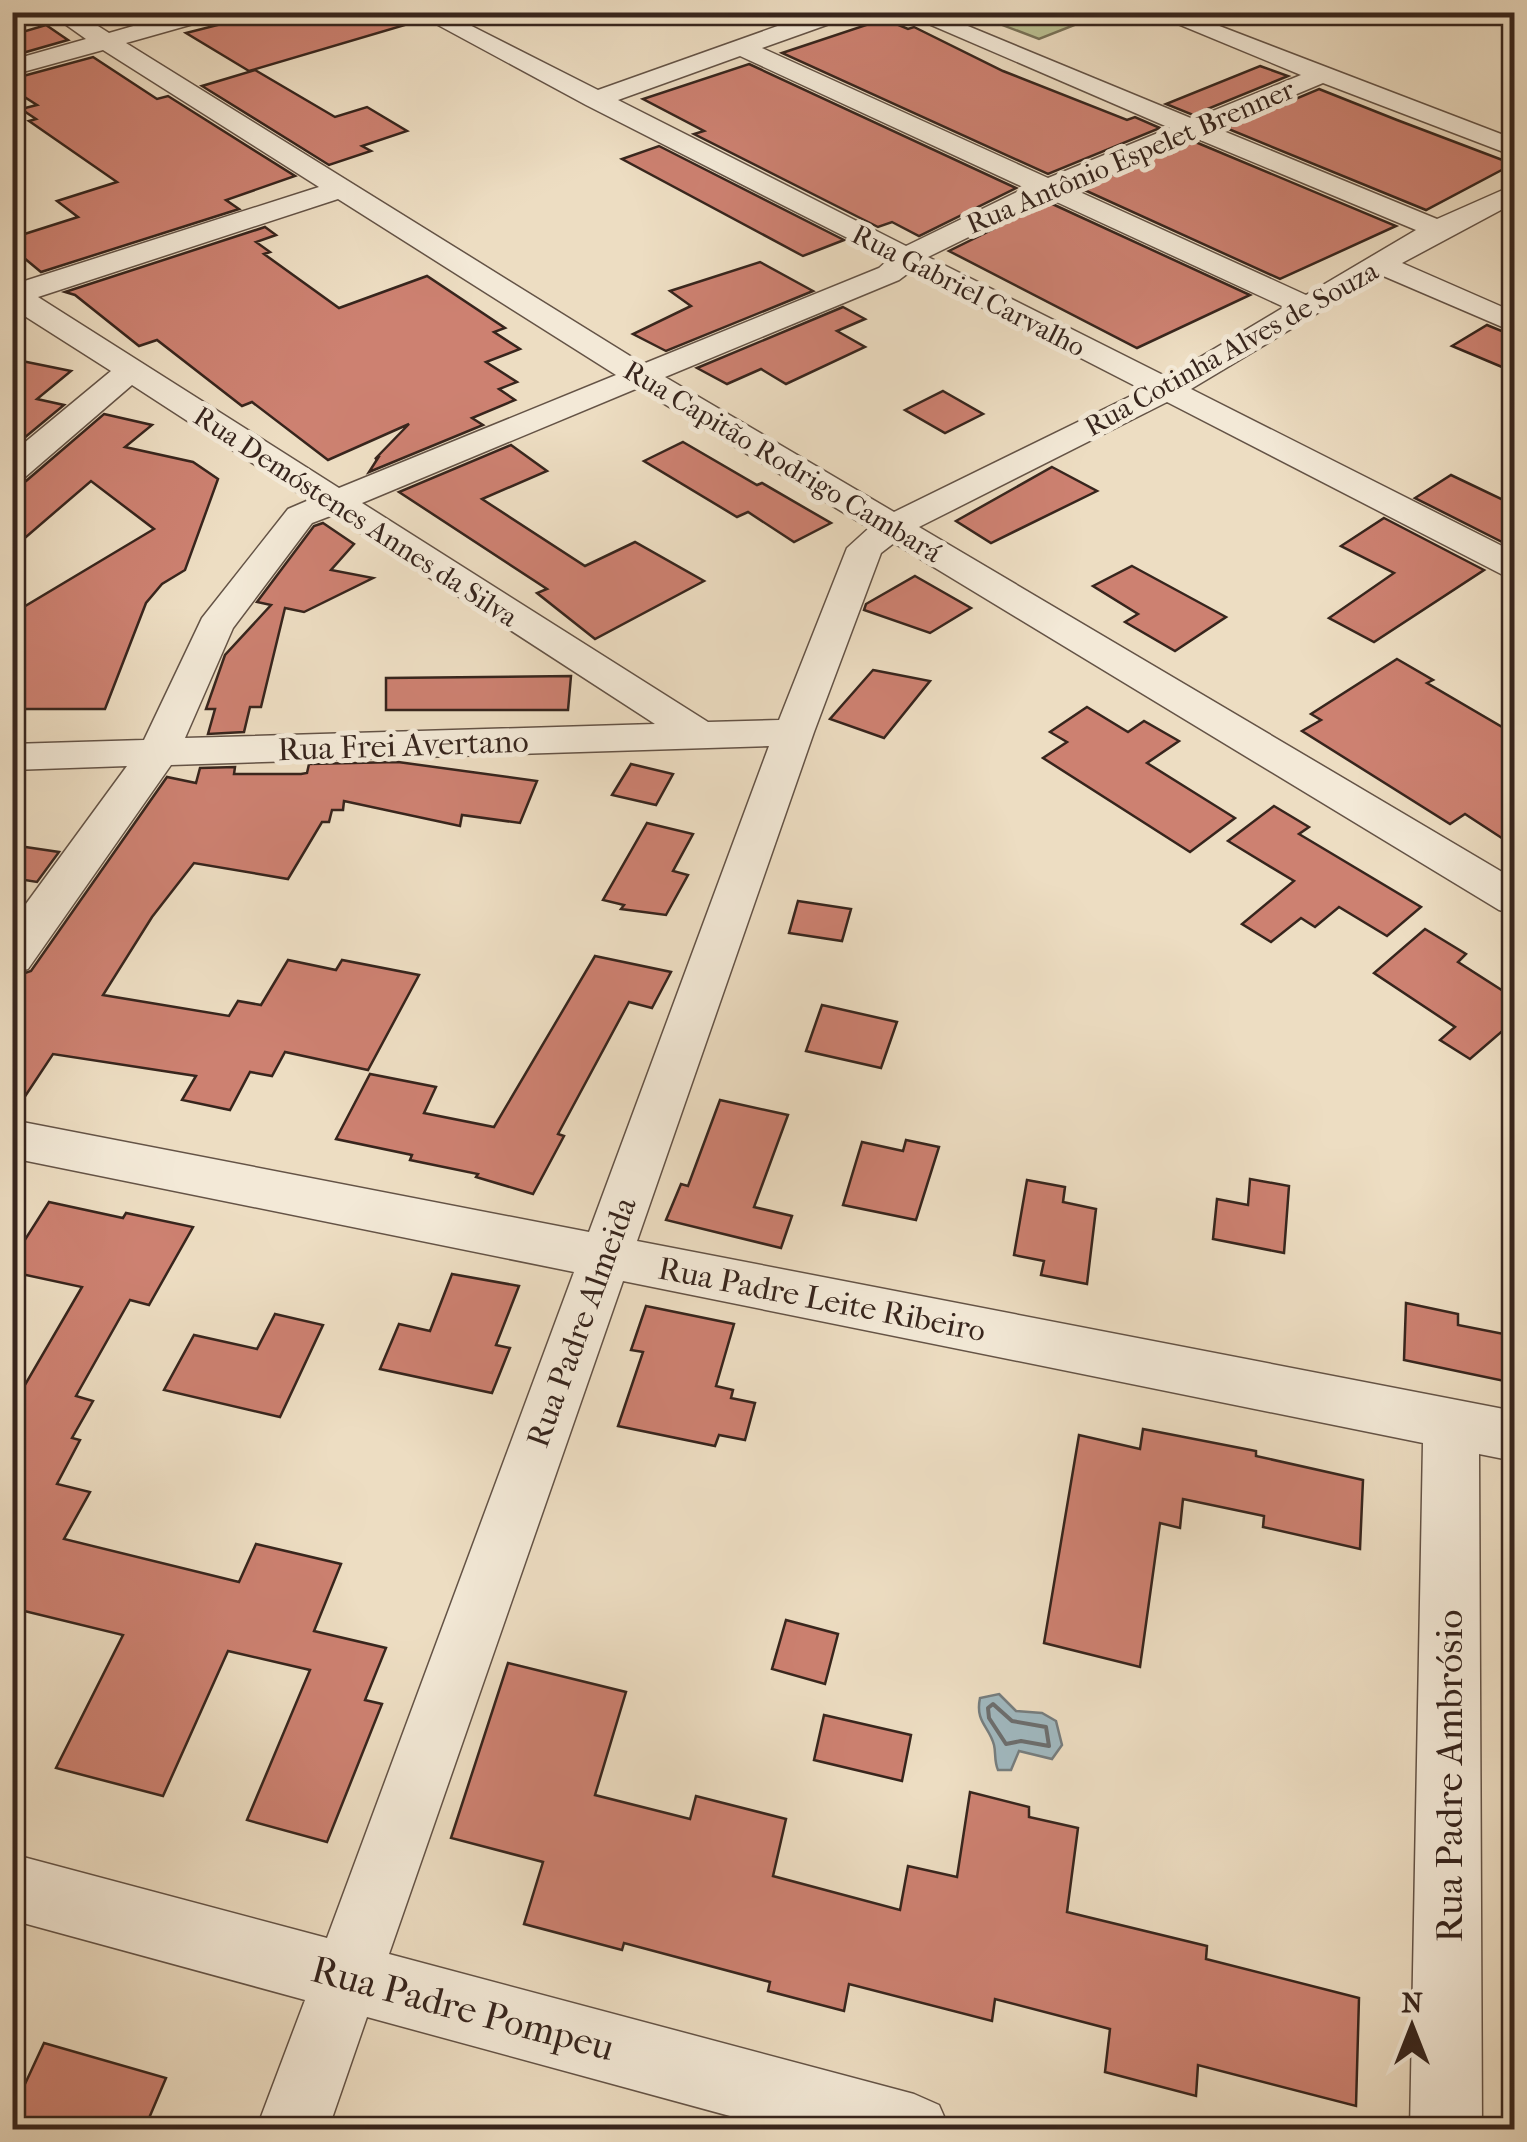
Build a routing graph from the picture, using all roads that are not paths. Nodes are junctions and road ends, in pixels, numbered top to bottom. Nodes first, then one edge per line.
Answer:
1 (59, 12) edge
2 (210, 12) edge
3 (425, 12) edge
4 (841, 12) edge
5 (912, 12) edge
6 (1160, 12) edge
7 (805, 17) edge
8 (107, 42) junction
9 (744, 49) junction
10 (12, 68) edge
11 (1324, 74) junction
12 (595, 100) junction
13 (1189, 127) junction
14 (1514, 148) edge
15 (1047, 188) junction
16 (342, 189) junction
17 (1514, 193) edge
18 (1438, 229) junction
19 (908, 259) junction
20 (1380, 264) junction
21 (13, 294) edge
22 (1308, 307) junction
23 (1514, 323) edge
24 (130, 371) junction
25 (642, 377) junction
26 (1168, 390) junction
27 (12, 471) edge
28 (332, 502) junction
29 (892, 527) junction
30 (1514, 566) edge
31 (794, 732) junction
32 (702, 736) junction
33 (159, 752) junction
34 (12, 757) edge
35 (1514, 899) edge
36 (12, 958) edge
37 (12, 1139) edge
38 (605, 1256) junction
39 (1452, 1423) junction
40 (1514, 1436) edge
41 (12, 1887) edge
42 (346, 1976) junction
43 (292, 2130) edge
44 (914, 2130) edge
45 (1446, 2130) edge

1 - 8 street, Rua Capitão Rodrigo Cambará
2 - 8 street
3 - 12 street, Rua Gabriel Carvalho
4 - 7 street
5 - 13 street
6 - 11 street
7 - 9 street
8 - 10 street
8 - 16 street, Rua Capitão Rodrigo Cambará
9 - 12 street
9 - 15 street
11 - 13 street, Rua Antônio Espelet Brenner
11 - 14 street
12 - 19 street, Rua Gabriel Carvalho
13 - 15 street, Rua Antônio Espelet Brenner
13 - 18 street
15 - 19 street, Rua Antônio Espelet Brenner
15 - 22 street
16 - 21 street
16 - 25 street, Rua Capitão Rodrigo Cambará
17 - 18 street, Rua Cotinha Alves de Souza
18 - 20 street, Rua Cotinha Alves de Souza
19 - 25 street, Rua Antônio Espelet Brenner
19 - 26 street, Rua Gabriel Carvalho
20 - 22 street, Rua Cotinha Alves de Souza
20 - 23 street
21 - 24 street, Rua Demóstenes Annes da Silva
22 - 26 street, Rua Cotinha Alves de Souza
24 - 27 street
24 - 28 street, Rua Demóstenes Annes da Silva
25 - 28 street, Rua Antônio Espelet Brenner
25 - 29 street, Rua Capitão Rodrigo Cambará
26 - 29 street, Rua Cotinha Alves de Souza
26 - 30 street, Rua Gabriel Carvalho
28 - 32 street, Rua Demóstenes Annes da Silva
28 - 33 street, Rua Antônio Espelet Brenner
29 - 31 street, Rua Padre Almeida
29 - 35 street, Rua Capitão Rodrigo Cambará
31 - 32 street, Rua Frei Avertano
31 - 38 street, Rua Padre Almeida
32 - 33 street, Rua Frei Avertano
33 - 34 street, Rua Frei Avertano
33 - 36 street, Rua Antônio Espelet Brenner
37 - 38 street, Rua Padre Leite Ribeiro
38 - 39 street, Rua Padre Leite Ribeiro
38 - 42 street, Rua Padre Almeida
39 - 40 street, Rua Padre Leite Ribeiro
39 - 45 street, Rua Padre Ambrósio
41 - 42 street, Rua Padre Pompeu
42 - 43 street, Rua Padre Almeida
42 - 44 street, Rua Padre Pompeu

